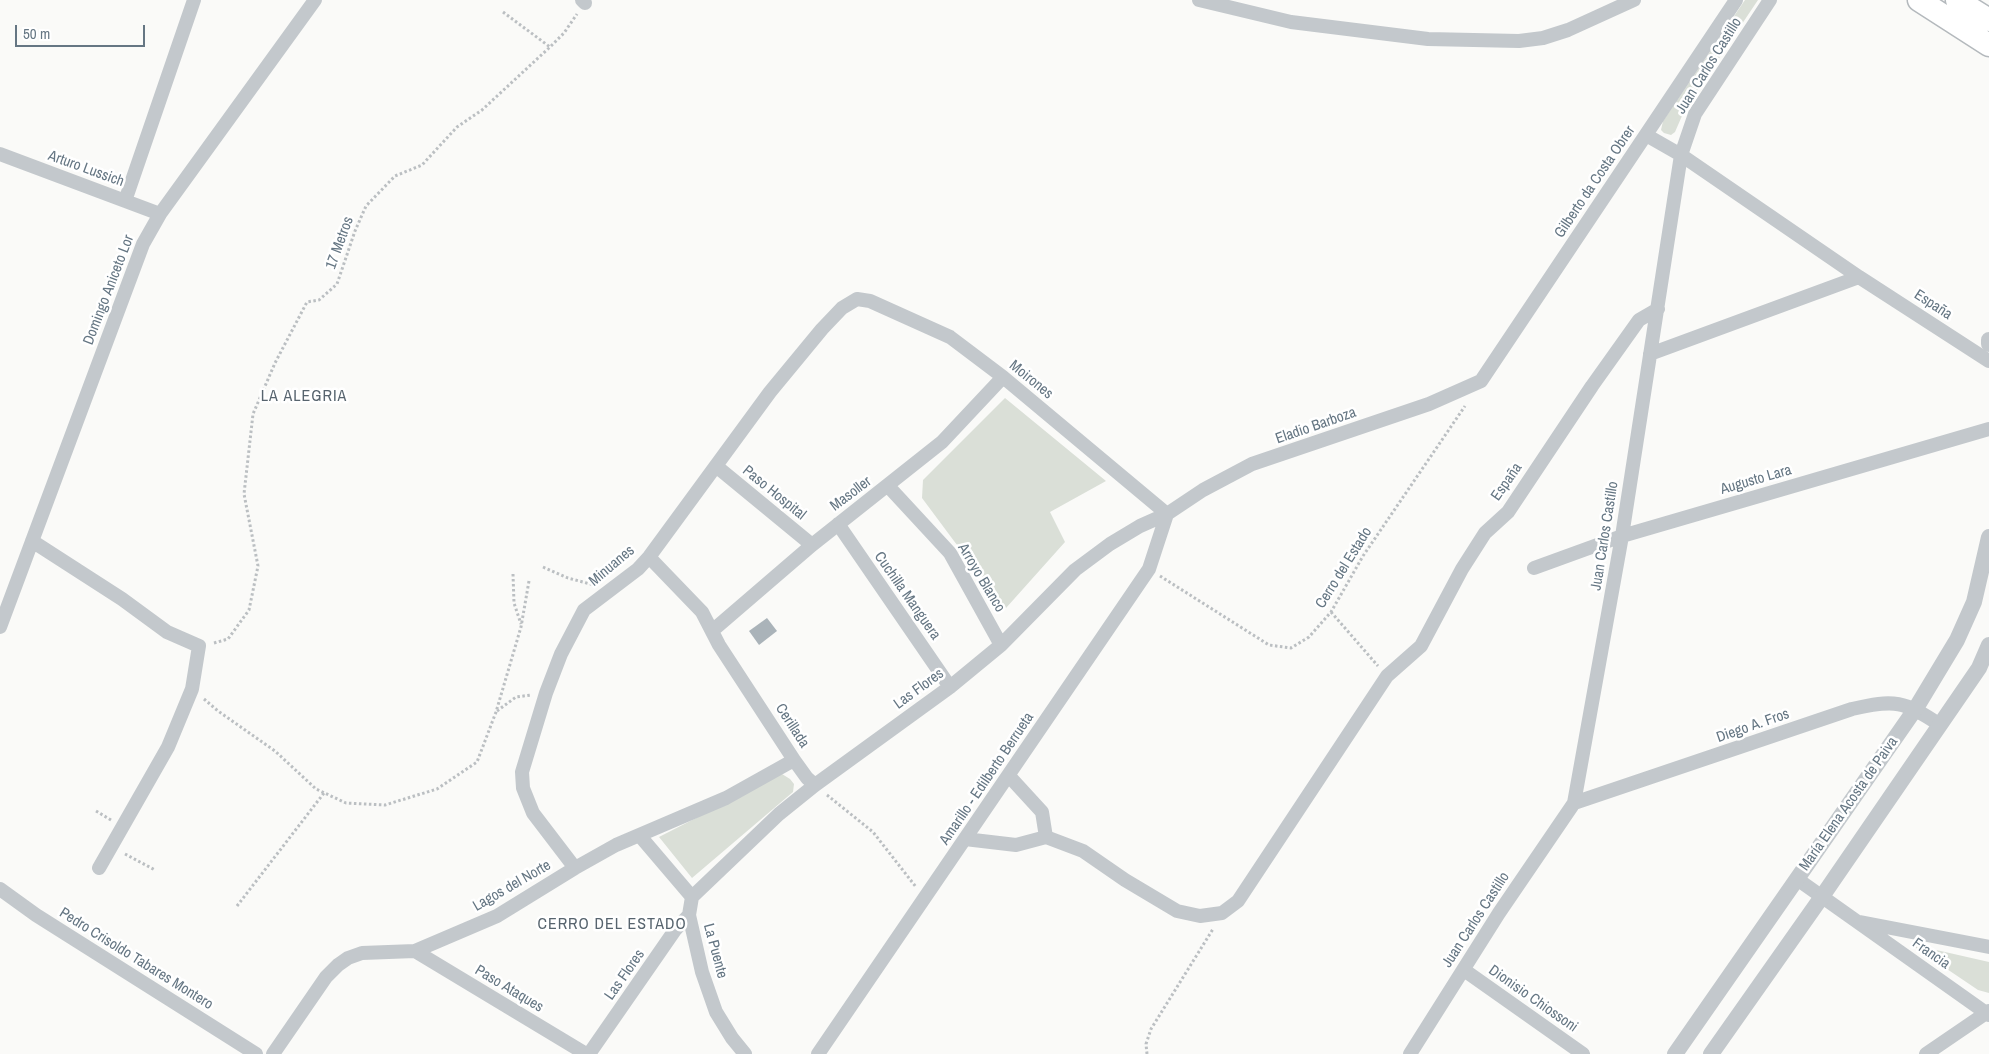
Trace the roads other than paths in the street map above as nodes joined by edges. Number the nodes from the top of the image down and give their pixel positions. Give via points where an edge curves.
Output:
1 (194, 0) edge
2 (315, 0) edge
3 (1199, 0) edge
4 (1634, 0) edge
5 (1736, 0) edge
6 (1770, 0) edge
7 (1919, 0) edge
8 (1957, 0) edge
9 (1989, 20) edge
10 (1989, 45) edge
11 (1646, 135) junction
12 (0, 154) edge
13 (1681, 156) junction
14 (125, 201) junction
15 (160, 214) junction
16 (1859, 277) junction
17 (857, 299) joint
18 (1658, 309) junction
19 (1989, 340) edge
20 (1989, 344) edge
21 (1650, 354) junction
22 (1989, 362) edge
23 (1002, 377) junction
24 (1482, 381) joint
25 (1989, 429) edge
26 (716, 466) junction
27 (888, 486) junction
28 (1167, 514) junction
29 (838, 524) junction
30 (1622, 536) junction
31 (1989, 537) edge
32 (32, 541) junction
33 (812, 545) junction
34 (649, 557) junction
35 (1534, 568) dead end
36 (0, 627) edge
37 (712, 631) junction
38 (1989, 644) edge
39 (1001, 645) junction
40 (1984, 667) edge
41 (950, 687) junction
42 (1916, 708) junction
43 (1940, 725) junction
44 (794, 760) junction
45 (1009, 776) junction
46 (815, 785) junction
47 (1574, 803) junction
48 (640, 836) junction
49 (1046, 837) junction
50 (965, 839) junction
51 (99, 868) dead end
52 (575, 868) junction
53 (1797, 880) junction
54 (0, 889) edge
55 (692, 897) junction
56 (1821, 898) junction
57 (689, 915) junction
58 (1854, 920) junction
59 (1989, 947) edge
60 (415, 951) junction
61 (1464, 970) junction
62 (1988, 1013) edge
63 (256, 1054) edge
64 (273, 1054) edge
65 (588, 1054) edge
66 (745, 1054) edge
67 (818, 1054) edge
68 (1410, 1054) edge
69 (1583, 1054) edge
70 (1675, 1054) edge
71 (1710, 1054) edge
72 (1926, 1054) edge

1 - 14 street
2 - 15 street, Domingo Aniceto Lor
3 - 4 street via 1300,24 1428,39 1519,41 1568,30
5 - 11 street, Gilberto da Costa Obrer
6 - 13 street, Juan Carlos Castillo via 1695,114
7 - 10 highway
8 - 9 highway
11 - 13 street, España
11 - 24 street, Gilberto da Costa Obrer
12 - 14 street, Arturo Lussich
13 - 16 street, España
13 - 18 street, Juan Carlos Castillo
14 - 15 street, Arturo Lussich
15 - 32 street, Domingo Aniceto Lor via 144,244
16 - 21 street
16 - 22 street, España
17 - 23 street, Moirones via 870,301 950,338
17 - 26 street, Minuanes via 842,308 822,329 770,392
18 - 21 street, Juan Carlos Castillo
18 - 49 street, España via 1639,320 1508,512 1485,533 1421,646 1387,676 1238,901 1222,913 1200,916 1177,911 1083,851
19 - 20 street
21 - 30 street, Juan Carlos Castillo
23 - 27 street, Masoller via 942,442
23 - 28 street, Moirones
24 - 28 street, Eladio Barboza via 1429,404 1252,464
25 - 30 street, Augusto Lara
26 - 33 street, Paso Hospital
26 - 34 street, Minuanes
27 - 29 street, Masoller
27 - 39 street, Arroyo Blanco via 950,553
28 - 39 street, Las Flores via 1110,544 1075,570
28 - 45 street, Amarillo - Edilberto Berrueta via 1149,569
29 - 33 street, Masoller
29 - 41 street, Cuchilla Manguera
30 - 35 street, Augusto Lara
30 - 47 street, Juan Carlos Castillo
31 - 42 street, María Elena Acosta de Paiva via 1974,602 1957,640
32 - 36 street, Domingo Aniceto Lor
32 - 51 street via 167,632 198,646 192,689 168,746
33 - 37 street, Masoller
34 - 37 street, Cerillada via 702,612
34 - 52 street, Minuanes via 584,610 561,654 522,772 522,788 533,813
37 - 44 street, Cerillada
38 - 40 street, María Elena Acosta de Paiva
39 - 41 street, Las Flores
40 - 43 street, María Elena Acosta de Paiva
41 - 46 street, Las Flores
42 - 43 street, Diego A. Fros
42 - 47 street, Diego A. Fros via 1882,702 1852,709
42 - 53 street, María Elena Acosta de Paiva
43 - 56 street, María Elena Acosta de Paiva
44 - 46 street, Cerillada
44 - 48 street, Lagos del Norte via 726,798
45 - 49 street via 1042,812
45 - 50 street, Amarillo - Edilberto Berrueta
46 - 55 street, Las Flores via 779,814
47 - 61 street, Juan Carlos Castillo
48 - 52 street, Lagos del Norte via 616,845
48 - 55 street
49 - 50 street via 1016,846
50 - 67 street, Amarillo - Edilberto Berrueta
52 - 60 street, Lagos del Norte via 497,916
53 - 56 street, Francia
53 - 70 street, María Elena Acosta de Paiva
54 - 63 street, Pedro Crisoldo Tabares Montero
55 - 57 street, La Puente
56 - 58 street, Francia
56 - 71 street, María Elena Acosta de Paiva
57 - 65 street, Las Flores via 675,930
57 - 66 street, La Puente via 702,972 716,1012
58 - 59 street, Francia
58 - 62 street, Francia
60 - 64 street, Lagos del Norte via 362,953 338,965 326,977
60 - 65 street, Paso Ataques
61 - 68 street, Juan Carlos Castillo
61 - 69 street, Dionisio Chiossoni
62 - 72 street

